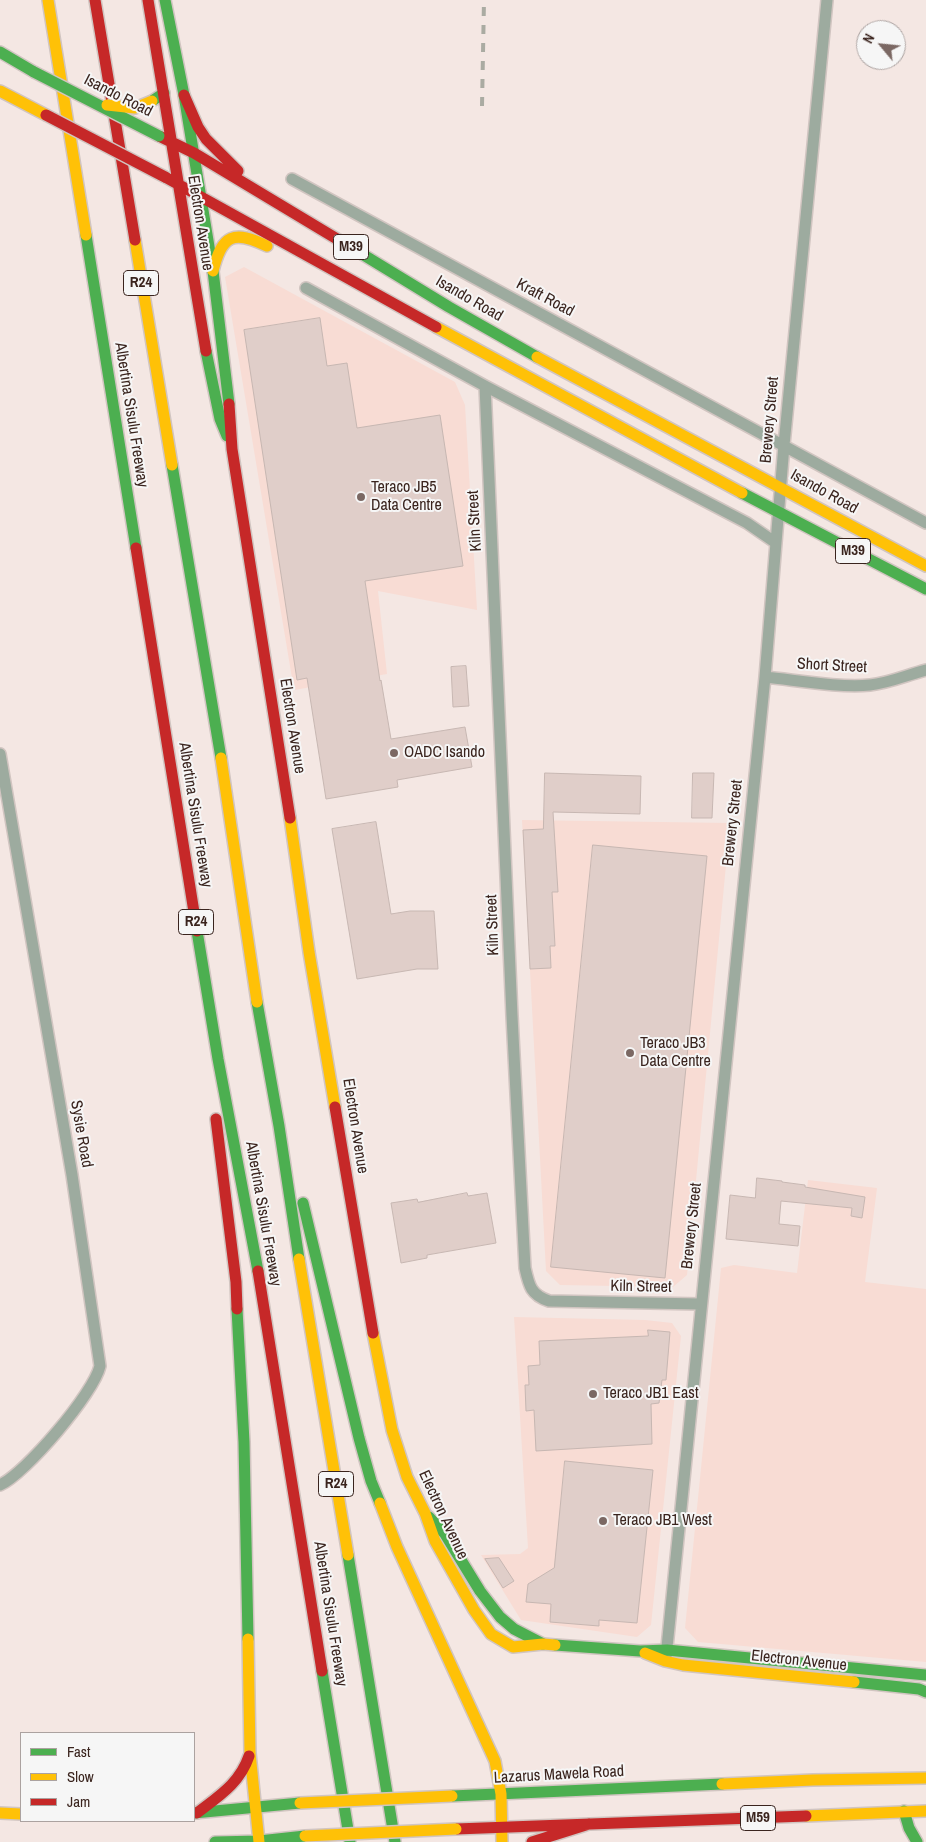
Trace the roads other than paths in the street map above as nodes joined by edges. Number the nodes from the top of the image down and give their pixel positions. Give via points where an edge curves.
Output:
1 (48, 0) edge
2 (95, 0) edge
3 (148, 0) edge
4 (166, 0) edge
5 (827, 0) edge
6 (0, 52) edge
7 (0, 91) edge
8 (164, 93) junction
9 (184, 95) junction
10 (97, 104) junction
11 (171, 142) junction
12 (194, 153) junction
13 (292, 179) dead end
14 (178, 184) junction
15 (261, 192) junction
16 (199, 196) junction
17 (307, 257) junction
18 (213, 271) junction
19 (306, 288) dead end
20 (485, 386) junction
21 (784, 445) junction
22 (232, 449) junction
23 (782, 487) junction
24 (780, 513) junction
25 (926, 523) edge
26 (776, 542) junction
27 (926, 566) edge
28 (926, 588) edge
29 (926, 670) edge
30 (765, 677) junction
31 (0, 754) edge
32 (1, 770) edge
33 (218, 1059) junction
34 (279, 1126) junction
35 (700, 1304) junction
36 (0, 1485) edge
37 (425, 1513) junction
38 (543, 1644) junction
39 (666, 1655) junction
40 (926, 1675) edge
41 (926, 1692) edge
42 (250, 1753) junction
43 (926, 1778) edge
44 (501, 1794) junction
45 (255, 1807) junction
46 (904, 1811) junction
47 (926, 1811) edge
48 (0, 1813) edge
49 (196, 1813) edge
50 (20, 1814) edge
51 (589, 1824) junction
52 (501, 1827) junction
53 (259, 1841) edge
54 (215, 1842) edge
55 (350, 1842) edge
56 (395, 1842) edge
57 (502, 1842) edge
58 (532, 1842) edge
59 (917, 1842) edge

1 - 33 main road, Albertina Sisulu Freeway / R24
2 - 34 main road, Albertina Sisulu Freeway / R24
3 - 8 main road, Electron Avenue
4 - 9 main road, Electron Avenue
5 - 21 street, Brewery Street
6 - 10 main road, Isando Road / M39, bridge
7 - 14 main road, M39, bridge
8 - 10 main road, bridge via 135,108
8 - 11 main road, Electron Avenue
9 - 12 main road, Electron Avenue
9 - 15 main road via 206,139
10 - 11 main road, Isando Road / M39, bridge
11 - 12 main road, Isando Road / M39
11 - 14 main road, Electron Avenue
12 - 15 main road, Isando Road / M39
12 - 16 main road, Electron Avenue
13 - 21 street, Kraft Road
14 - 16 main road, M39
14 - 22 main road, Electron Avenue via 211,378 220,418
15 - 23 main road, Isando Road / M39 via 491,331
16 - 17 main road, M39
16 - 18 main road, Electron Avenue
17 - 18 main road via 293,258 252,238 232,237 219,246
17 - 24 main road, M39
18 - 22 main road, Electron Avenue via 230,406
19 - 20 street
20 - 26 street via 747,523
20 - 35 street, Kiln Street via 512,1016 525,1268 529,1286 537,1296 549,1301
21 - 23 street, Brewery Street
21 - 25 street, Isando Road
22 - 37 main road, Electron Avenue via 309,952 377,1360 396,1447
23 - 24 street, Brewery Street
23 - 27 main road, Isando Road / M39
24 - 26 street, Brewery Street
24 - 28 main road, M39
26 - 30 street, Brewery Street
29 - 30 street, Short Street via 870,685
30 - 35 street, Brewery Street
31 - 32 street, Sysie Road
32 - 36 street, Sysie Road via 72,1175 100,1366 94,1382 71,1413 21,1471
33 - 42 main road via 214,1102 238,1309
33 - 55 main road, Albertina Sisulu Freeway / R24 via 253,1243
34 - 44 main road via 307,1218 372,1481 397,1547 492,1751
34 - 56 main road, Albertina Sisulu Freeway / R24
35 - 39 street, Brewery Street
37 - 38 main road via 445,1534 500,1618 514,1630
37 - 38 main road, Electron Avenue via 435,1542 490,1634 513,1647
38 - 39 main road, Electron Avenue
39 - 40 main road, Electron Avenue
39 - 41 main road, Electron Avenue via 683,1665
42 - 45 main road
42 - 49 main road via 241,1777
43 - 44 main road, Lazarus Mawela Road / M59
44 - 45 main road, Lazarus Mawela Road / M59, bridge
44 - 52 main road
45 - 49 main road, Lazarus Mawela Road / M59
45 - 53 main road
46 - 47 main road, M59
46 - 51 main road, M59
46 - 59 main road
48 - 50 main road
51 - 52 main road, M59
51 - 58 main road
52 - 53 main road, M59, bridge
52 - 57 main road
53 - 54 main road, M59

